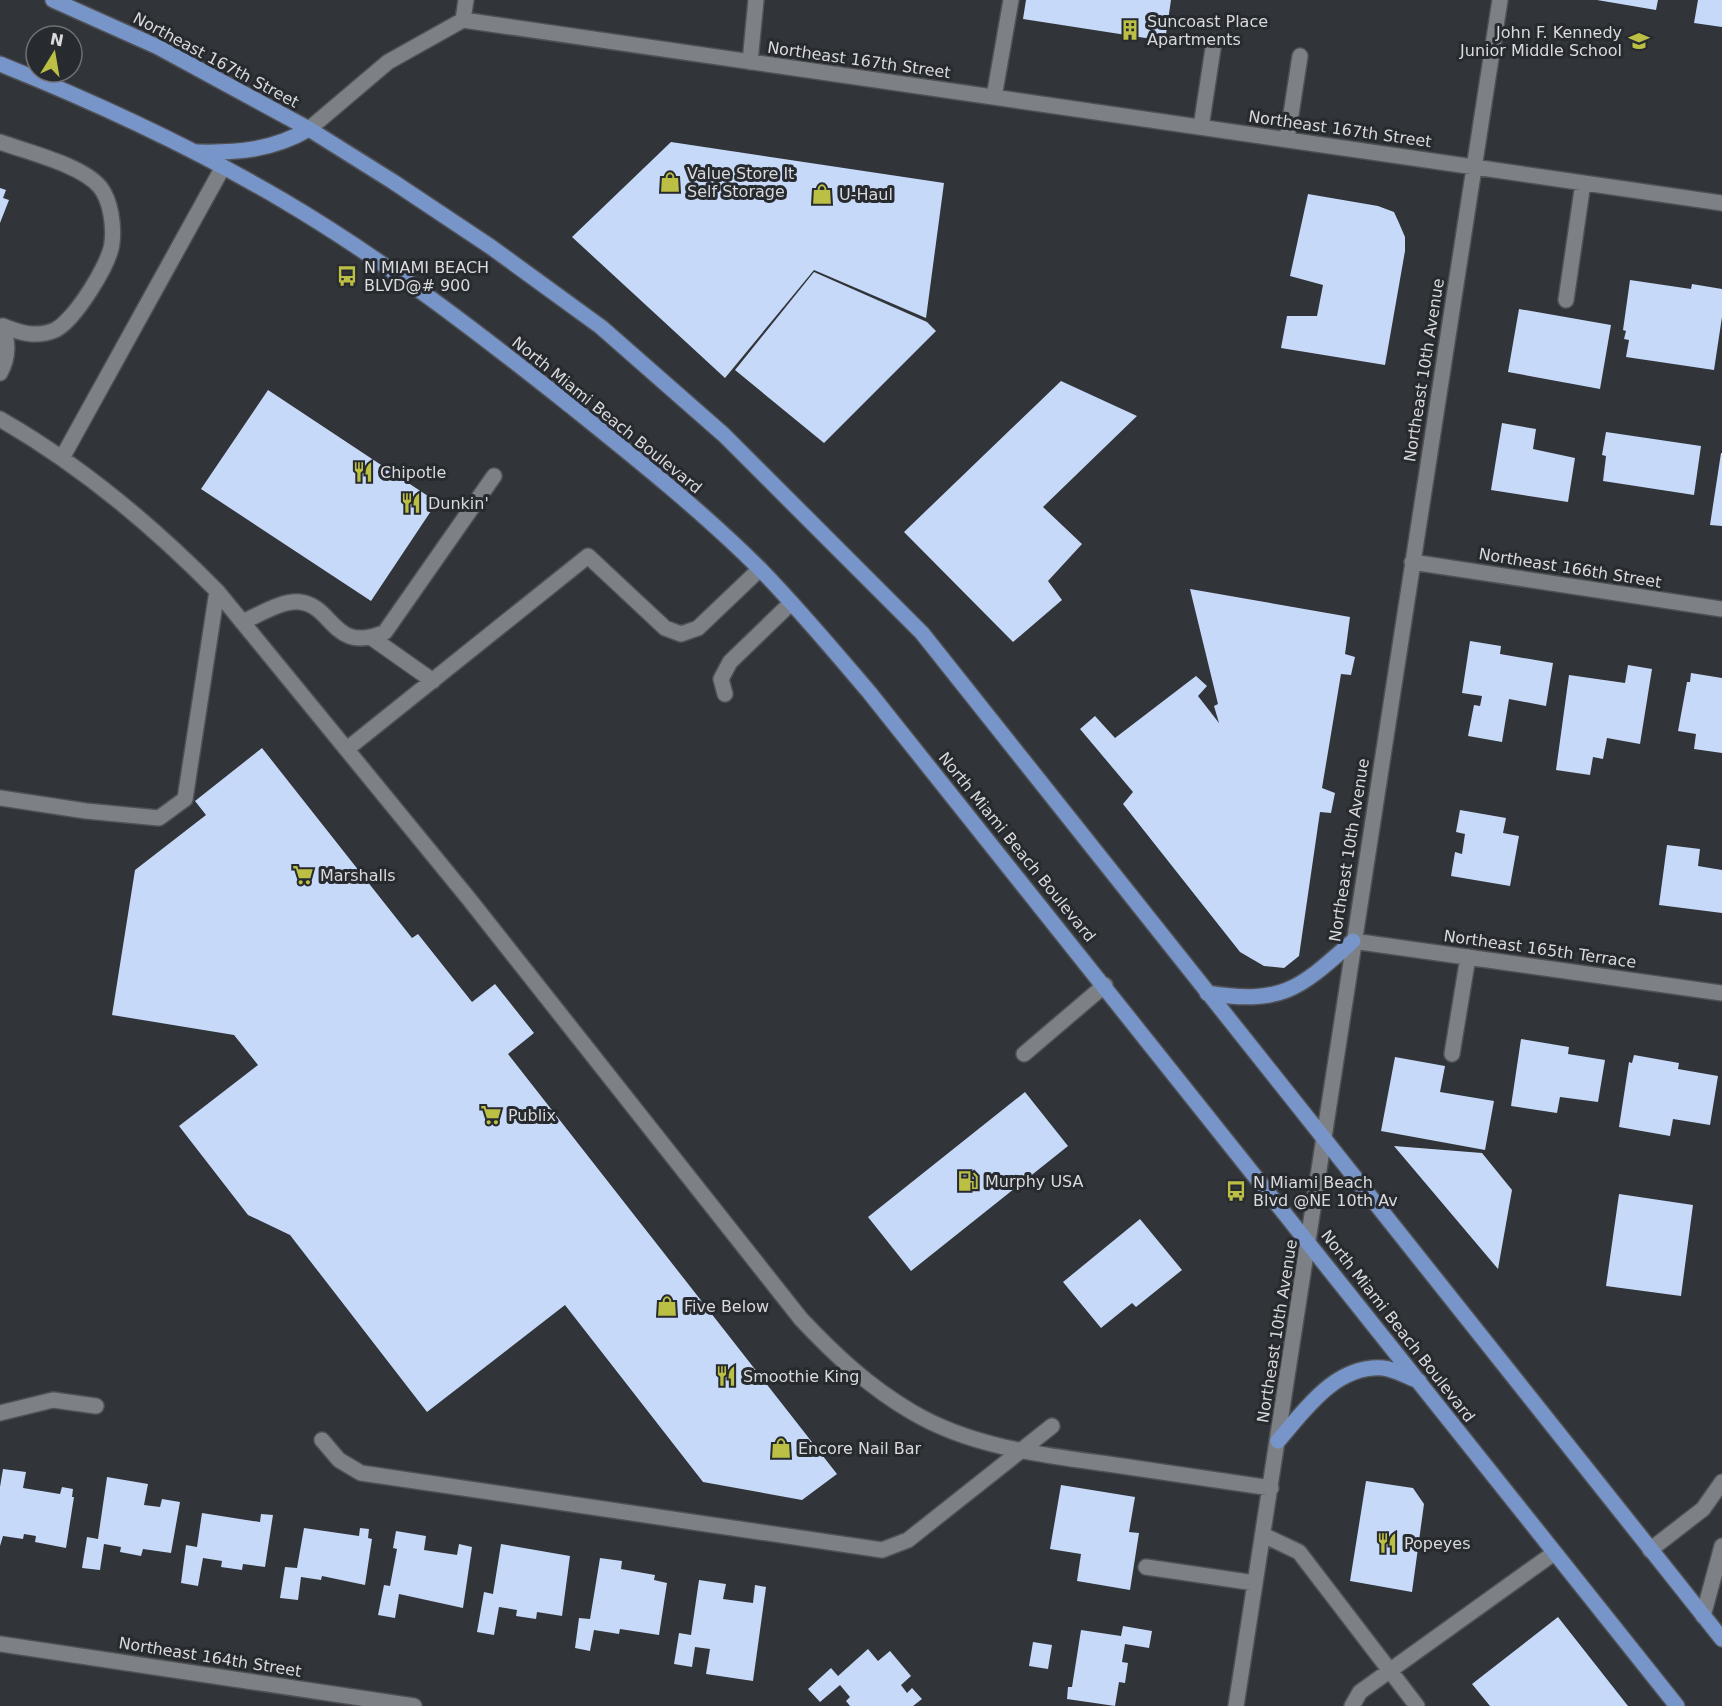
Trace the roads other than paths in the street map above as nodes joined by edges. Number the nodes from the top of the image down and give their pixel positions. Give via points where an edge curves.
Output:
1 (53, 0) edge
2 (466, 0) edge
3 (756, 0) edge
4 (1011, 0) edge
5 (1500, 0) edge
6 (463, 20) junction
7 (1214, 42) dead end
8 (1300, 56) dead end
9 (750, 62) junction
10 (0, 64) edge
11 (994, 97) junction
12 (1201, 127) junction
13 (309, 129) junction
14 (1287, 140) junction
15 (0, 142) edge
16 (194, 152) junction
17 (223, 167) junction
18 (1473, 167) junction
19 (1583, 183) junction
20 (1722, 203) edge
21 (1566, 300) dead end
22 (0, 373) edge
23 (0, 419) edge
24 (62, 458) junction
25 (494, 476) dead end
26 (1413, 562) junction
27 (760, 569) junction
28 (217, 591) junction
29 (791, 603) junction
30 (1722, 609) edge
31 (242, 622) junction
32 (372, 638) junction
33 (433, 681) junction
34 (725, 694) dead end
35 (347, 749) junction
36 (0, 798) edge
37 (1353, 941) junction
38 (1468, 957) junction
39 (1104, 985) junction
40 (1208, 993) junction
41 (1722, 993) edge
42 (1024, 1054) dead end
43 (1452, 1054) dead end
44 (1323, 1139) junction
45 (1310, 1242) junction
46 (1419, 1381) junction
47 (96, 1406) dead end
48 (0, 1413) edge
49 (1052, 1426) dead end
50 (322, 1440) dead end
51 (1278, 1441) junction
52 (1021, 1450) junction
53 (1722, 1482) edge
54 (1271, 1488) junction
55 (1263, 1535) junction
56 (1722, 1546) edge
57 (1650, 1550) junction
58 (1554, 1553) junction
59 (1146, 1567) dead end
60 (1255, 1583) junction
61 (1703, 1616) junction
62 (1722, 1639) edge
63 (0, 1644) edge
64 (1389, 1671) junction
65 (414, 1706) edge
66 (1236, 1706) edge
67 (1352, 1706) edge
68 (1417, 1706) edge
69 (1677, 1706) edge

1 - 13 main road, Northeast 167th Street via 158,47
2 - 6 street
3 - 9 street
4 - 11 street
5 - 18 street, Northeast 10th Avenue
6 - 9 street, Northeast 167th Street
6 - 13 street, Northeast 167th Street via 388,62
7 - 12 street
8 - 14 street
9 - 11 street, Northeast 167th Street
10 - 16 main road
11 - 12 street, Northeast 167th Street
12 - 14 street, Northeast 167th Street
13 - 16 main road via 286,142 261,149
13 - 40 main road via 491,247 601,327 724,435 922,633
14 - 18 street, Northeast 167th Street
15 - 22 street via 83,173 99,186 108,201 112,245 72,318 56,330 39,335 3,326 7,355
16 - 17 main road, North Miami Beach Boulevard
17 - 24 street
17 - 27 main road, North Miami Beach Boulevard via 285,202 440,303 642,463
18 - 19 street, Northeast 167th Street
18 - 26 street, Northeast 10th Avenue
19 - 20 street, Northeast 167th Street
19 - 21 street
23 - 24 street
24 - 28 street via 132,510
25 - 32 street via 393,622 385,632
26 - 30 street, Northeast 166th Street
26 - 37 street, Northeast 10th Avenue
27 - 29 main road, North Miami Beach Boulevard
27 - 33 street via 698,628 681,634 665,628 588,556
28 - 31 street
28 - 36 street via 185,799 159,818
29 - 34 street via 730,662 721,680
29 - 39 main road, North Miami Beach Boulevard via 870,692
31 - 32 street via 298,602 311,605 344,633
31 - 35 street
32 - 33 street
33 - 35 street
35 - 52 street via 801,1319 834,1354 873,1387 913,1413 952,1431
37 - 38 street, Northeast 165th Terrace
37 - 40 main road via 1307,981 1268,997 1242,999
37 - 44 street, Northeast 10th Avenue
38 - 41 street, Northeast 165th Terrace
38 - 43 street
39 - 42 street
39 - 45 main road, North Miami Beach Boulevard
40 - 44 main road
44 - 45 street, Northeast 10th Avenue
44 - 57 main road
45 - 46 main road, North Miami Beach Boulevard
45 - 51 street, Northeast 10th Avenue
46 - 51 main road via 1383,1368 1353,1373 1323,1390
46 - 58 main road, North Miami Beach Boulevard
47 - 48 street via 53,1400
49 - 52 street
50 - 52 street via 339,1460 361,1473 882,1550 908,1540
51 - 54 street, Northeast 10th Avenue
52 - 54 street
53 - 57 street via 1702,1509
54 - 55 street, Northeast 10th Avenue
55 - 60 street, Northeast 10th Avenue
55 - 64 street via 1299,1552
56 - 61 street
57 - 61 main road
58 - 64 street
58 - 69 main road, North Miami Beach Boulevard
59 - 60 street
60 - 66 street, Northeast 10th Avenue
61 - 62 main road
63 - 65 street, Northeast 164th Street
64 - 67 street via 1360,1692
64 - 68 street

